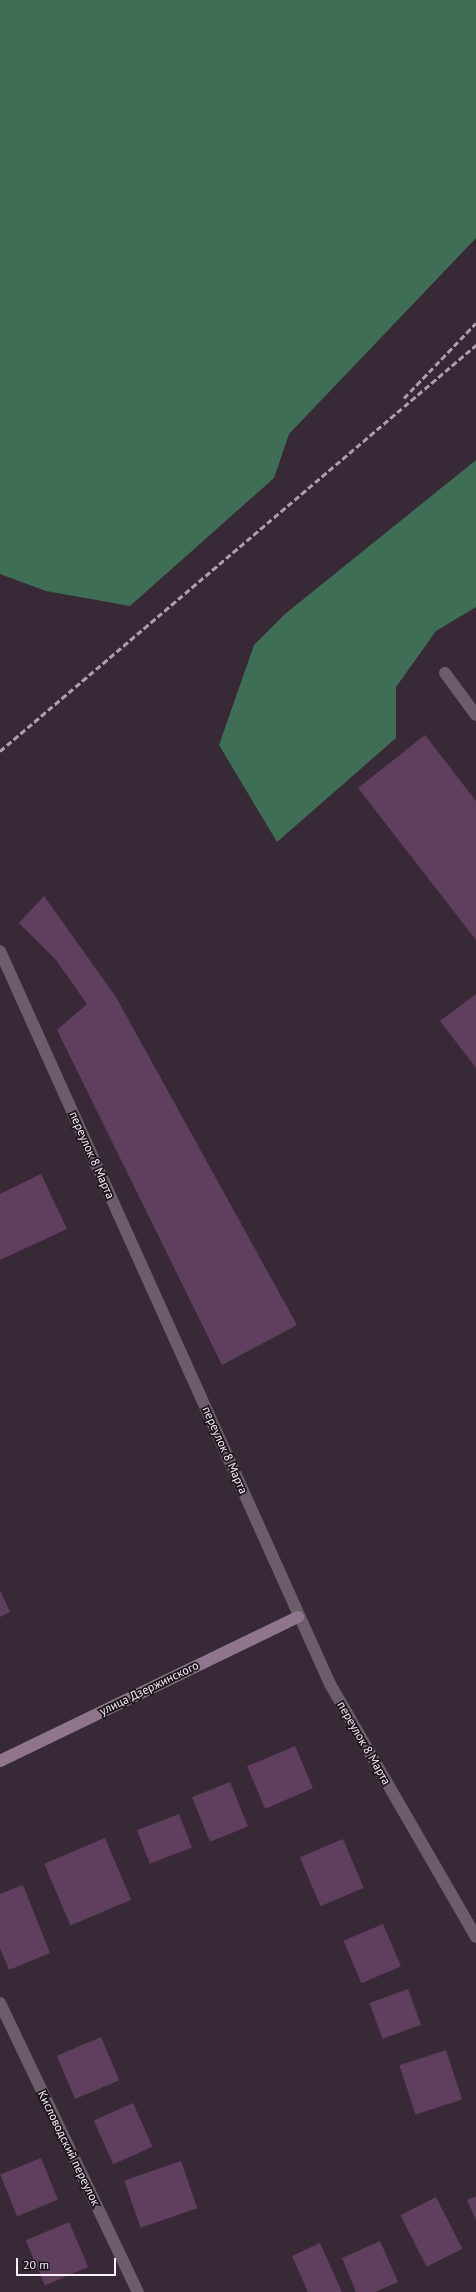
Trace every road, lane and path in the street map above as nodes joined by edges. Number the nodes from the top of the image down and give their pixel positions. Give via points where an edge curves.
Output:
1 (445, 673) dead end
2 (476, 715) edge
3 (0, 951) edge
4 (298, 1617) junction
5 (0, 1761) edge
6 (476, 1937) edge
7 (0, 2003) edge
8 (138, 2292) edge

1 - 2 street
3 - 4 street, переулок 8 Марта
4 - 5 street, улица Дзержинского
4 - 6 street, переулок 8 Марта via 330,1684
7 - 8 street, Кисловодский переулок

